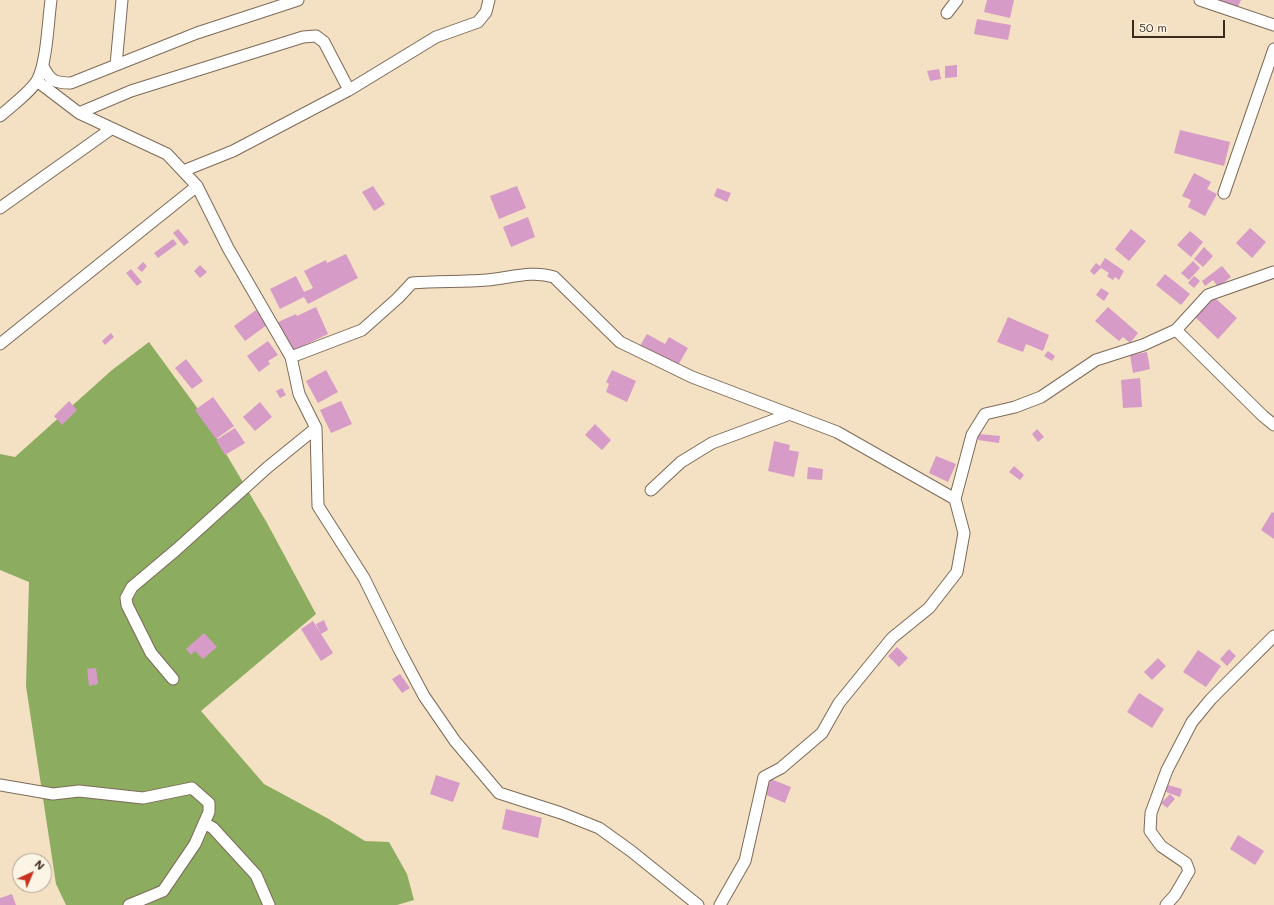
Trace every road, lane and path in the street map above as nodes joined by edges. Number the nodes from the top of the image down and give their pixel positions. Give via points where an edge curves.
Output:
1 (51, 0) edge
2 (122, 0) edge
3 (298, 0) edge
4 (489, 0) edge
5 (956, 0) edge
6 (1200, 0) edge
7 (947, 13) dead end
8 (1274, 25) edge
9 (1274, 49) edge
10 (43, 66) junction
11 (116, 66) junction
12 (37, 81) junction
13 (349, 90) junction
14 (79, 113) junction
15 (0, 116) edge
16 (111, 129) junction
17 (183, 171) junction
18 (197, 186) junction
19 (1224, 193) dead end
20 (0, 208) edge
21 (1274, 272) edge
22 (1176, 330) junction
23 (0, 344) edge
24 (291, 357) junction
25 (790, 414) junction
26 (1274, 424) edge
27 (316, 428) junction
28 (651, 490) dead end
29 (955, 499) junction
30 (1274, 636) edge
31 (173, 679) dead end
32 (0, 785) edge
33 (204, 823) junction
34 (129, 905) edge
35 (269, 905) edge
36 (698, 905) edge
37 (720, 905) edge
38 (1166, 905) edge

1 - 10 street
2 - 11 street
3 - 11 street via 197,33
4 - 13 street via 486,12 478,22 436,37
5 - 7 street
6 - 8 street
9 - 19 street
10 - 11 street via 48,76 58,83 71,83
10 - 12 street
12 - 14 street
12 - 15 street
13 - 14 street via 324,42 316,36 303,37 132,91
13 - 17 street via 233,151
14 - 16 street
16 - 17 street via 167,154
16 - 20 street
17 - 18 street
18 - 23 street
18 - 24 street via 228,248
21 - 22 street via 1208,295
22 - 26 street
22 - 29 street via 1143,345 1096,360 1041,397 1016,407 985,414 972,435
24 - 25 street via 362,330 412,284 544,274 554,277 620,342 692,377
24 - 27 street via 300,394
25 - 28 street via 712,443 680,462
25 - 29 street via 837,432
27 - 31 street via 132,587 126,598 127,605 151,653
27 - 36 street via 318,506 364,578 424,696 456,742 499,793 599,828
29 - 37 street via 964,533 957,572 929,608 892,638 840,703 822,733 781,768 764,777 745,861
30 - 38 street via 1196,716 1167,770 1151,813 1150,831 1161,846 1186,863 1189,871
32 - 33 street via 53,794 79,791 143,798 192,788 209,803 209,812
33 - 34 street via 195,844 163,891
33 - 35 street via 213,828 256,875

